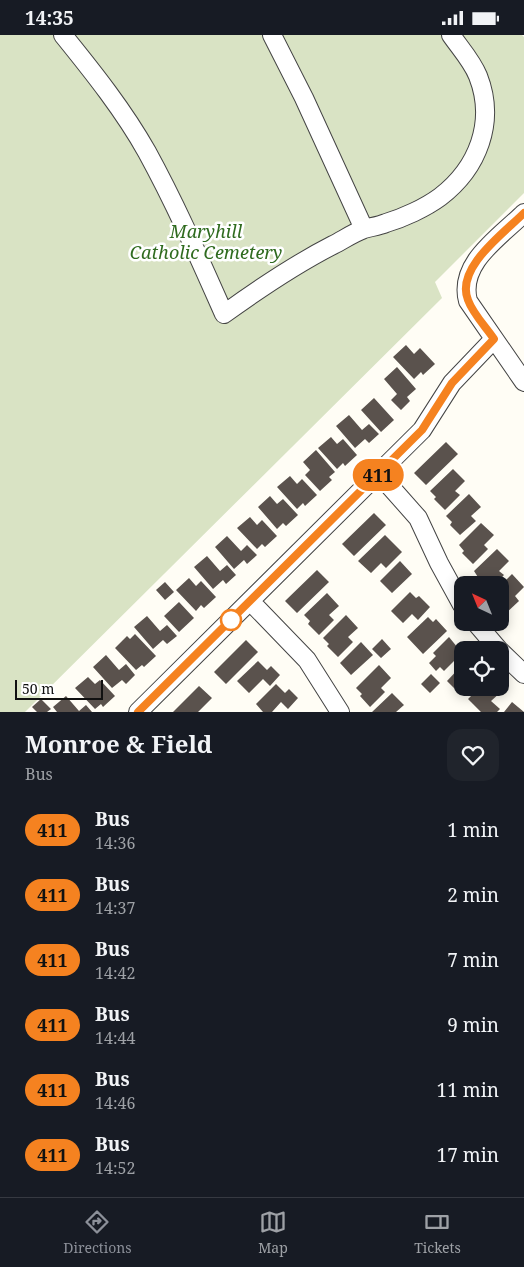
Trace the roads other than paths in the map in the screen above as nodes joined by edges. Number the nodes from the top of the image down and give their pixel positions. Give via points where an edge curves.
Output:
1 (63, 35) edge
2 (272, 35) edge
3 (451, 35) edge
4 (524, 213) edge
5 (364, 229) junction
6 (494, 339) junction
7 (524, 382) edge
8 (379, 474) junction
9 (454, 591) edge
10 (250, 601) junction
11 (483, 631) edge
12 (492, 641) edge
13 (509, 659) edge
14 (524, 674) edge
15 (138, 712) edge
16 (340, 712) edge

1 - 5 street via 147,151 224,314 272,279
2 - 5 street
3 - 5 street via 478,75 484,95 486,116 476,155 468,171 439,197 387,223
4 - 6 street via 477,259 466,281 468,301
6 - 7 street
6 - 8 street via 456,377 422,430
8 - 9 street via 418,519
8 - 10 street
10 - 15 street
10 - 16 street via 306,660
11 - 12 street
13 - 14 street

